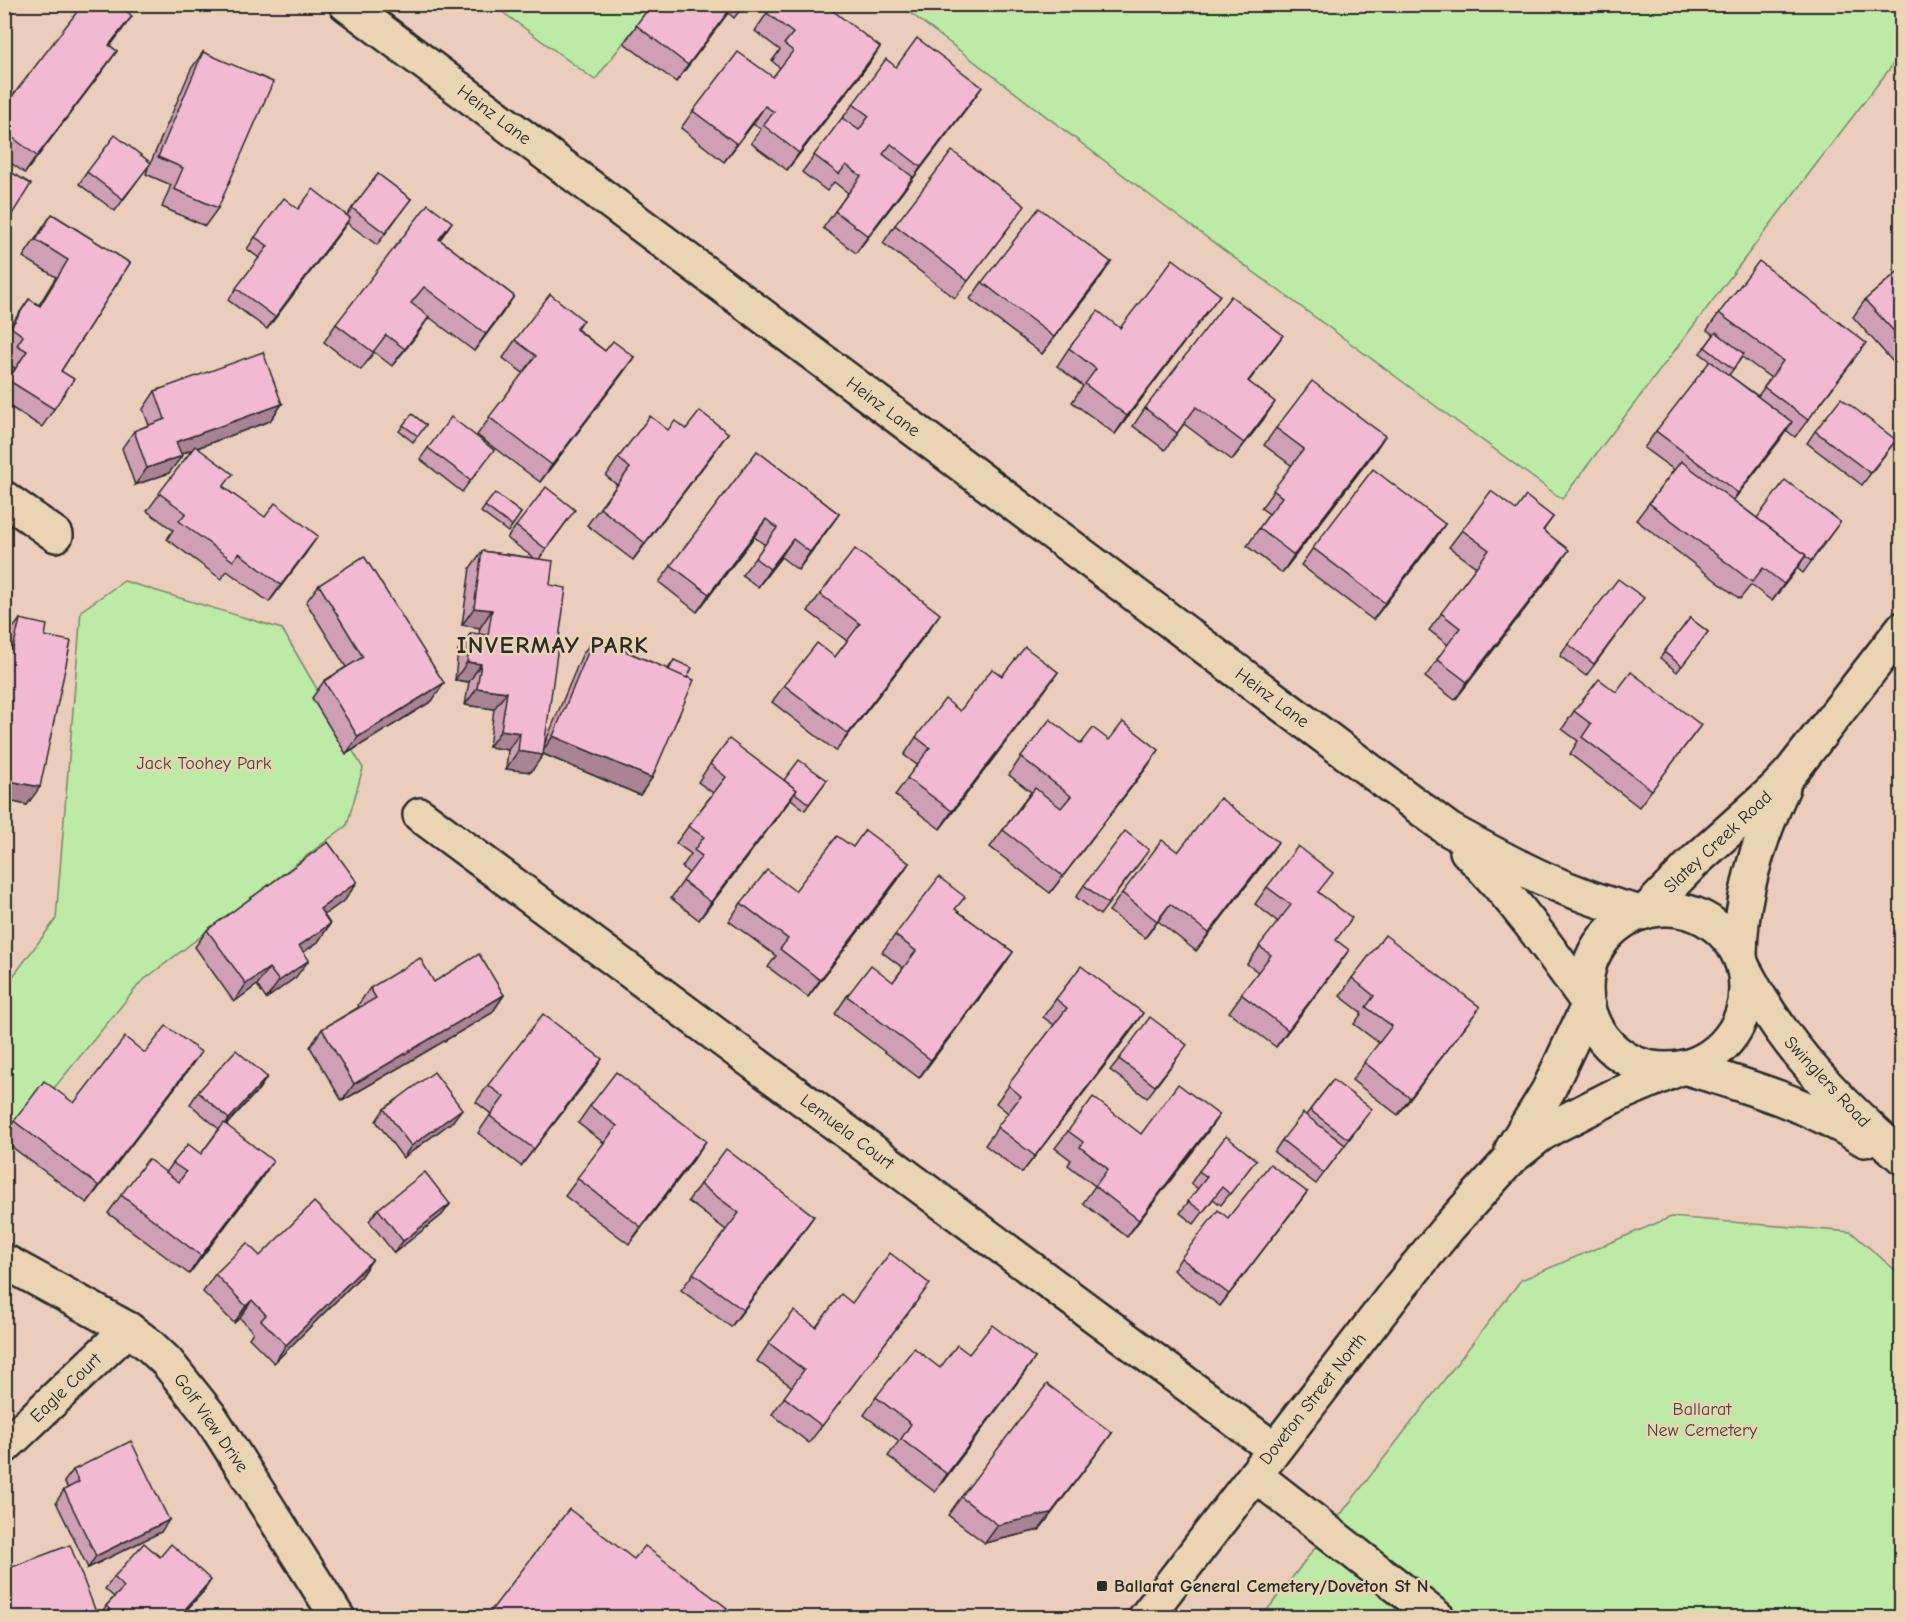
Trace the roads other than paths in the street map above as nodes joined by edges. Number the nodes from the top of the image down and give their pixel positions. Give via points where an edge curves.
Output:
1 (346, 4) edge
2 (4, 498) edge
3 (56, 535) dead end
4 (1902, 629) edge
5 (1791, 772) junction
6 (1421, 809) junction
7 (420, 815) dead end
8 (1643, 912) junction
9 (1742, 963) junction
10 (1587, 1003) junction
11 (1681, 1068) junction
12 (1902, 1157) edge
13 (1902, 1164) edge
14 (1486, 1184) junction
15 (4, 1261) edge
16 (128, 1329) junction
17 (4, 1447) edge
18 (1265, 1462) junction
19 (338, 1617) edge
20 (1145, 1617) edge
21 (1438, 1617) edge

1 - 6 street, Heinz Lane
2 - 3 street
4 - 5 street, Slatey Creek Road
5 - 8 street, Slatey Creek Road
5 - 9 street, Slatey Creek Road via 1767,827 1746,893 1740,926
6 - 8 street, Heinz Lane via 1448,829 1540,879 1585,897
6 - 10 street, Heinz Lane via 1495,881
7 - 18 street, Lemuela Court
8 - 9 street via 1676,910 1709,921 1727,936
8 - 10 street via 1611,931 1596,950 1588,972
9 - 11 street via 1746,996 1733,1033 1715,1053
9 - 12 street, Swinglers Road via 1783,1035 1803,1060
10 - 11 street via 1598,1031 1626,1059 1652,1068
10 - 14 street, Doveton Street North via 1548,1091
11 - 13 street, Swinglers Road via 1755,1088 1803,1107
11 - 14 street, Doveton Street North via 1612,1097 1540,1135
14 - 18 street, Doveton Street North via 1399,1288
15 - 16 street, Golf View Drive
16 - 17 street, Eagle Court
16 - 19 street, Golf View Drive via 158,1353 197,1398
18 - 20 street, Doveton Street North
18 - 21 street, Lemuela Court

